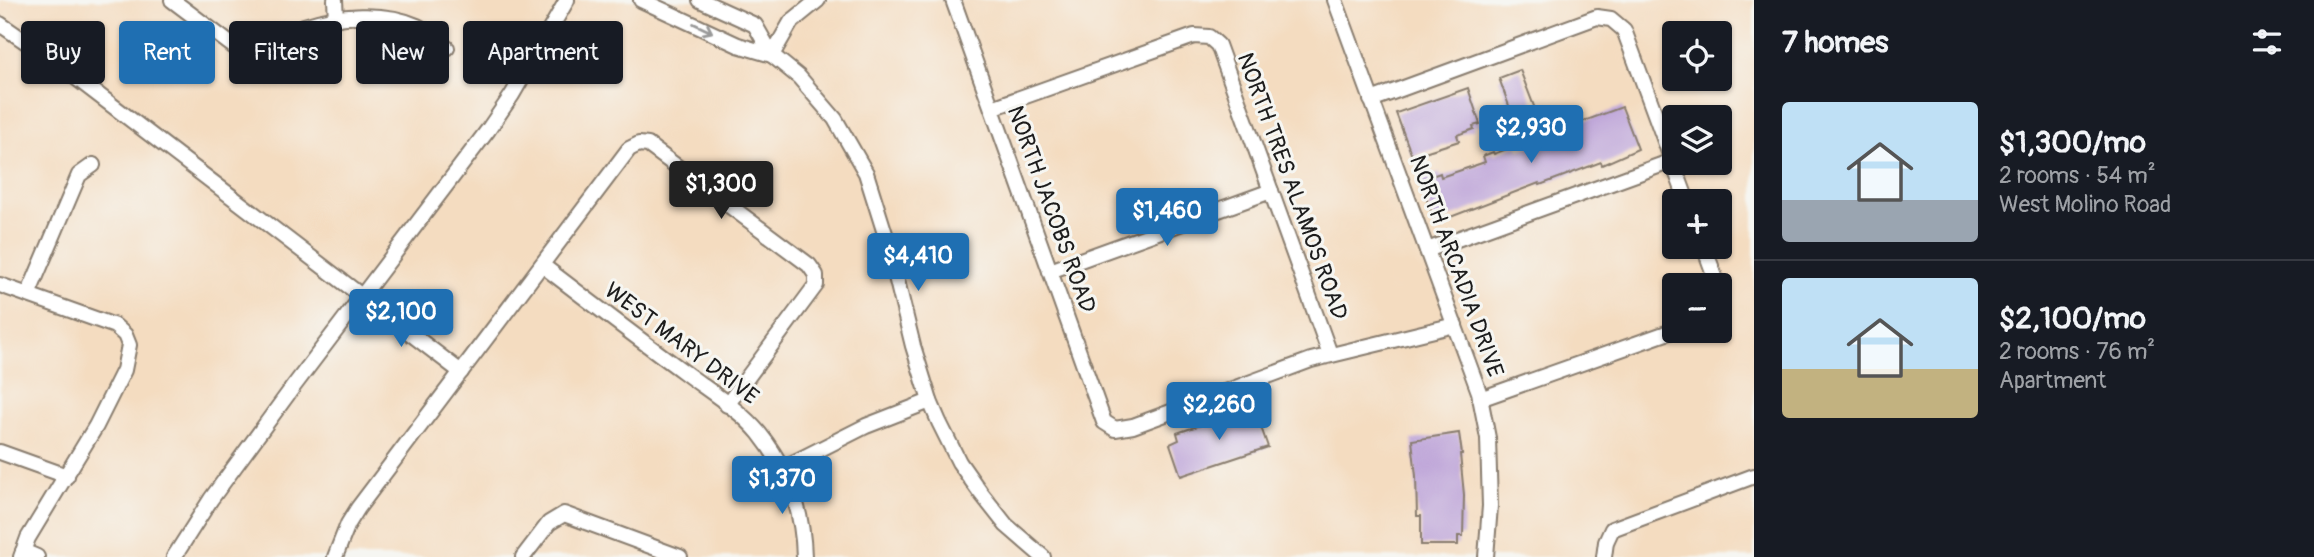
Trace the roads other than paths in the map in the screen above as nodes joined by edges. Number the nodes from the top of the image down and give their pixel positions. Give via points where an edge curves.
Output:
1 (172, 0) edge
2 (335, 0) edge
3 (567, 0) edge
4 (641, 0) edge
5 (700, 0) edge
6 (818, 0) edge
7 (953, 0) edge
8 (1335, 0) edge
9 (336, 19) junction
10 (404, 21) edge
11 (0, 24) edge
12 (772, 55) junction
13 (1371, 100) junction
14 (992, 108) junction
15 (1662, 134) edge
16 (93, 164) dead end
17 (1662, 165) edge
18 (1271, 191) junction
19 (1427, 250) junction
20 (542, 265) junction
21 (1050, 271) junction
22 (0, 285) edge
23 (28, 295) junction
24 (362, 297) junction
25 (1455, 325) junction
26 (1662, 335) edge
27 (1330, 355) junction
28 (461, 372) junction
29 (1480, 399) junction
30 (930, 401) junction
31 (727, 405) junction
32 (0, 452) edge
33 (781, 469) junction
34 (67, 476) junction
35 (1754, 476) edge
36 (27, 555) edge
37 (174, 557) edge
38 (335, 557) edge
39 (523, 557) edge
40 (680, 557) edge
41 (804, 557) edge
42 (1043, 557) edge
43 (1486, 557) edge
44 (1604, 557) edge

1 - 9 street via 244,55 300,27
2 - 9 street
3 - 24 street via 488,130
4 -> 12 street via 738,45
5 - 12 street via 755,25
6 - 12 street via 791,22
7 - 14 street, NORTH JACOBS ROAD
8 - 13 street, NORTH ARCADIA DRIVE
9 - 10 street
11 - 24 street
12 - 30 street via 835,119 866,173
13 - 15 street via 1597,17 1611,19 1624,30
13 - 19 street, NORTH ARCADIA DRIVE
14 - 18 street, NORTH TRES ALAMOS ROAD via 1194,36 1209,37 1218,45
14 - 21 street, NORTH JACOBS ROAD
16 - 23 street via 79,175
17 - 19 street
18 - 21 street
18 - 27 street, NORTH TRES ALAMOS ROAD
19 - 25 street, NORTH ARCADIA DRIVE
20 - 28 street
20 - 31 street, WEST MARY DRIVE
20 - 31 street via 629,149 639,144 648,145 809,265 816,285
21 - 27 street, NORTH JACOBS ROAD via 1104,422 1115,429
22 - 23 street
23 - 34 street via 115,326 129,345 124,370
24 - 28 street
24 - 37 street via 219,488
25 - 27 street
25 - 29 street, NORTH ARCADIA DRIVE
26 - 29 street
28 - 38 street via 358,508
29 - 43 street, NORTH ARCADIA DRIVE via 1488,438
30 - 33 street via 866,426
30 - 42 street via 959,462 980,492 1006,525
31 - 33 street, WEST MARY DRIVE via 759,434
32 - 34 street
33 - 41 street, WEST MARY DRIVE via 801,517
34 - 36 street via 28,538
35 - 44 street via 1612,529
39 - 40 street via 548,523 571,515

